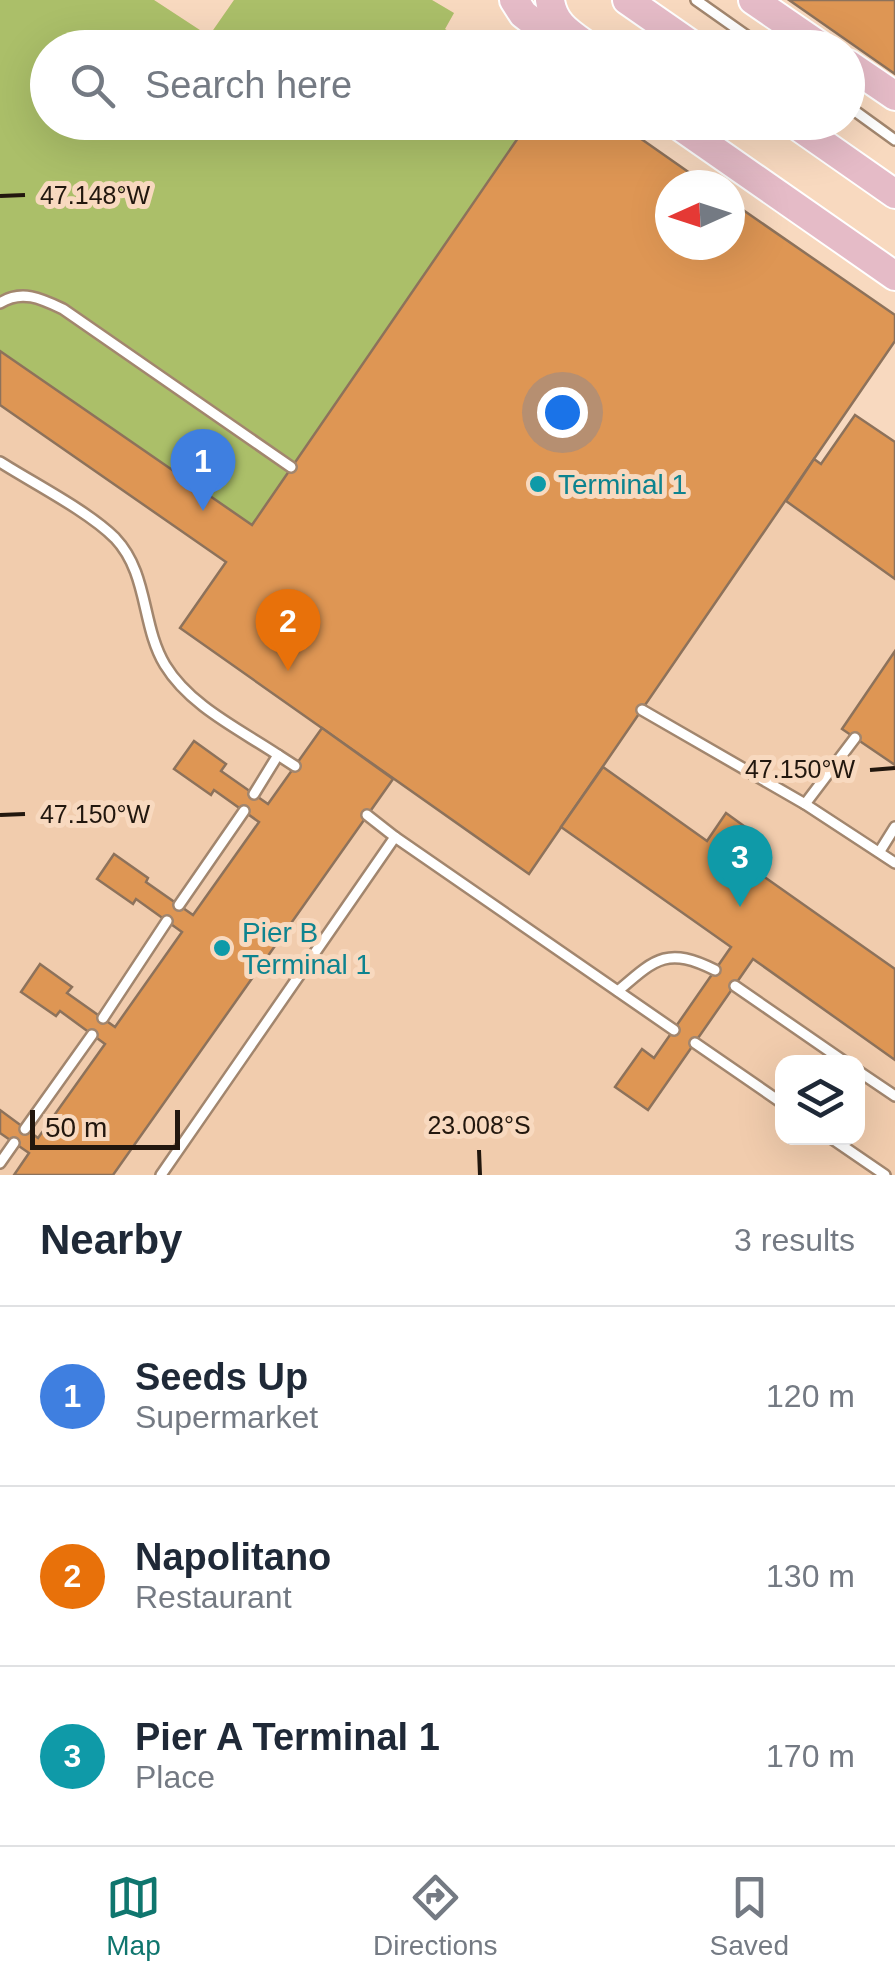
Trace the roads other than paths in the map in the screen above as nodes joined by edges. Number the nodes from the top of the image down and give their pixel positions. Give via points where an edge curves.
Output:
1 (514, 0) edge
2 (550, 0) edge
3 (617, 0) edge
4 (627, 0) edge
5 (696, 0) edge
6 (753, 0) edge
7 (544, 30) edge
8 (565, 30) edge
9 (660, 30) edge
10 (670, 30) edge
11 (738, 30) edge
12 (797, 30) edge
13 (865, 76) edge
14 (895, 96) edge
15 (865, 118) edge
16 (700, 140) edge
17 (725, 140) edge
18 (818, 140) edge
19 (830, 140) edge
20 (895, 140) edge
21 (895, 186) edge
22 (895, 194) edge
23 (895, 258) edge
24 (895, 276) edge
25 (0, 303) edge
26 (0, 462) edge
27 (292, 467) dead end
28 (642, 710) dead end
29 (855, 738) dead end
30 (278, 755) junction
31 (295, 766) dead end
32 (254, 794) dead end
33 (805, 804) junction
34 (244, 811) dead end
35 (366, 816) dead end
36 (895, 827) edge
37 (396, 837) junction
38 (880, 852) junction
39 (895, 863) edge
40 (179, 905) dead end
41 (167, 921) dead end
42 (715, 970) dead end
43 (734, 986) dead end
44 (618, 991) junction
45 (103, 1018) dead end
46 (674, 1030) dead end
47 (92, 1035) dead end
48 (695, 1043) dead end
49 (826, 1049) junction
50 (822, 1055) edge
51 (835, 1055) edge
52 (865, 1076) edge
53 (895, 1096) edge
54 (775, 1098) edge
55 (25, 1128) dead end
56 (14, 1143) dead end
57 (841, 1145) edge
58 (0, 1163) edge
59 (160, 1175) edge
60 (885, 1175) edge

1 - 7 main road
2 - 8 main road
3 - 9 main road
4 - 10 main road
5 - 11 lane
6 - 12 main road
13 - 14 main road
15 - 20 lane
16 - 24 main road
17 - 23 main road
18 - 22 main road
19 - 21 main road
25 - 27 lane via 19,295 63,309
26 - 30 lane via 114,538 145,594 166,666 188,694
28 - 33 lane
29 - 33 lane
30 - 31 lane
30 - 32 lane
33 - 38 lane
34 - 40 lane
35 - 37 lane
36 - 38 lane
37 - 44 lane
37 - 59 lane
38 - 39 lane
41 - 45 lane
42 - 44 lane via 672,956 650,963
43 - 49 lane
44 - 46 lane
47 - 55 lane
48 - 54 lane
49 - 50 lane
49 - 51 lane
52 - 53 lane
56 - 58 lane
57 - 60 lane

